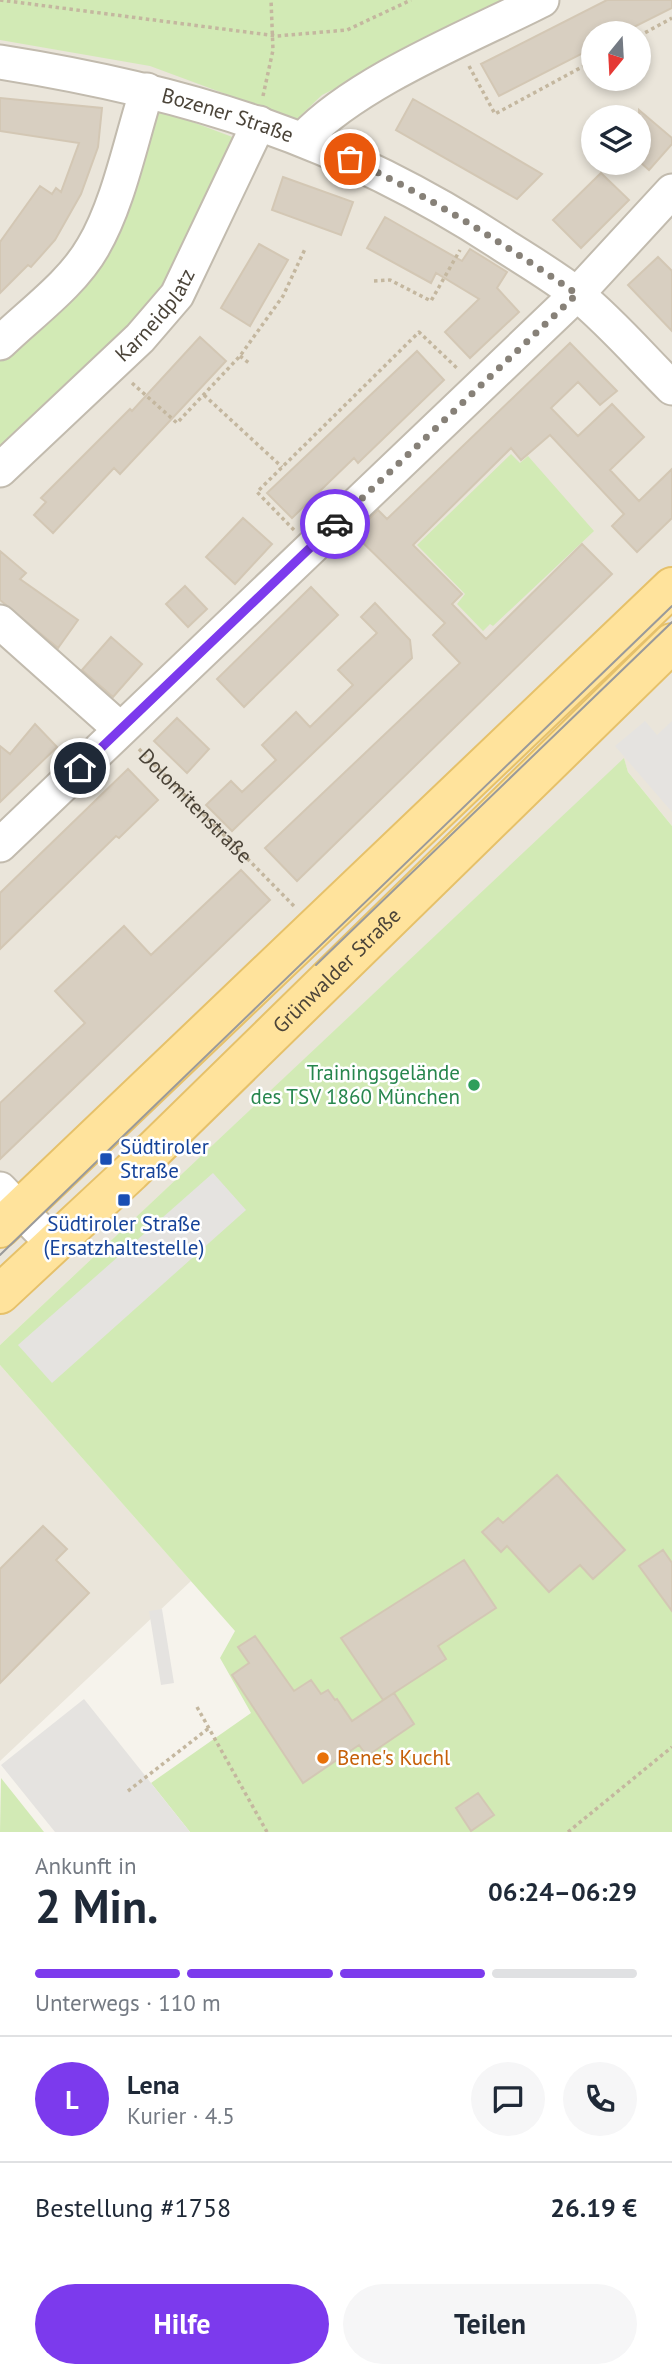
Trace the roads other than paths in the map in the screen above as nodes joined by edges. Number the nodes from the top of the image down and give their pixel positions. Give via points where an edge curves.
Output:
1 (542, 0) edge
2 (0, 62) edge
3 (147, 90) junction
4 (259, 123) junction
5 (304, 138) junction
6 (672, 191) edge
7 (577, 294) junction
8 (0, 343) edge
9 (672, 388) edge
10 (0, 470) edge
11 (672, 587) edge
12 (0, 621) edge
13 (672, 643) edge
14 (120, 729) junction
15 (0, 845) edge
16 (6, 1209) edge
17 (54, 1245) junction
18 (0, 1294) edge

1 - 5 street via 410,66 325,117
2 - 3 street, Bozener Straße
3 - 4 street, Bozener Straße
3 - 8 street via 93,248
4 - 5 street, Bozener Straße
4 - 10 street, Karneidplatz via 177,295 112,365
5 - 7 street, Bozener Straße via 407,187
6 - 7 street
7 - 9 street, Bozener Straße
7 - 14 street
11 - 16 main road
12 - 14 street
13 - 17 main road, Grünwalder Straße
14 - 15 street
16 - 17 street
17 - 18 main road, Grünwalder Straße

